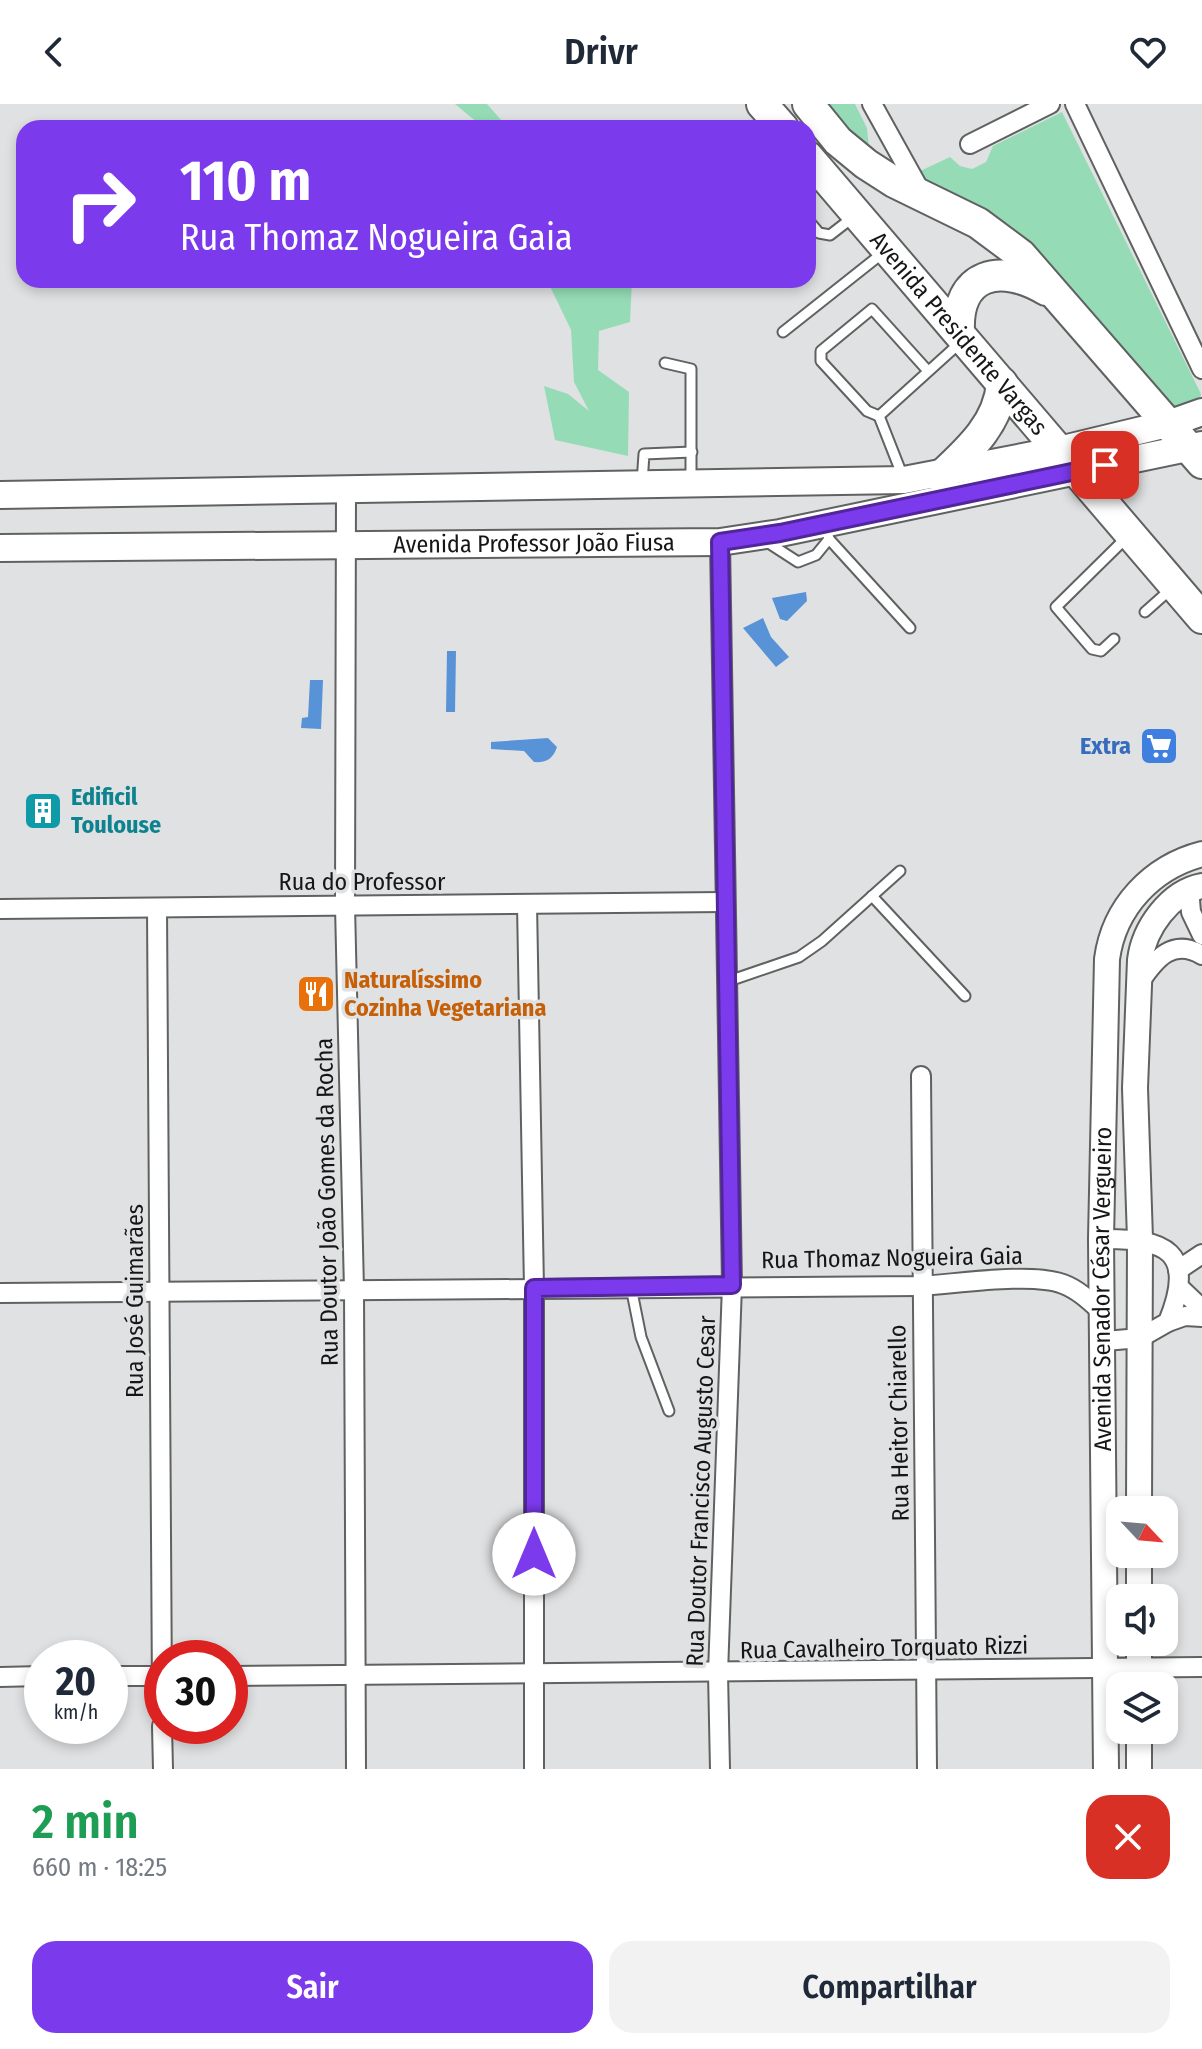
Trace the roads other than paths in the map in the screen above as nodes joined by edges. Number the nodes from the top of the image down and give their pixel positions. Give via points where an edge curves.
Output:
1 (762, 104) edge
2 (808, 104) edge
3 (872, 104) edge
4 (1050, 104) edge
5 (1075, 104) edge
6 (776, 120) edge
7 (970, 144) dead end
8 (816, 166) edge
9 (923, 196) junction
10 (856, 214) junction
11 (816, 229) edge
12 (887, 249) junction
13 (1058, 297) junction
14 (783, 332) dead end
15 (962, 336) junction
16 (665, 363) dead end
17 (1202, 369) edge
18 (928, 371) junction
19 (1002, 383) junction
20 (1202, 412) edge
21 (879, 416) junction
22 (1191, 444) edge
23 (692, 452) junction
24 (1068, 460) junction
25 (941, 476) junction
26 (904, 480) junction
27 (691, 484) junction
28 (642, 485) junction
29 (346, 491) junction
30 (0, 495) edge
31 (827, 531) junction
32 (1131, 533) junction
33 (720, 542) junction
34 (348, 547) junction
35 (0, 548) edge
36 (1175, 586) junction
37 (1145, 612) dead end
38 (1202, 618) edge
39 (910, 628) dead end
40 (1114, 639) dead end
41 (1202, 854) edge
42 (900, 871) dead end
43 (1196, 887) edge
44 (872, 896) junction
45 (724, 902) junction
46 (527, 904) junction
47 (345, 906) junction
48 (157, 908) junction
49 (0, 909) edge
50 (1202, 935) edge
51 (1202, 955) edge
52 (726, 982) junction
53 (1140, 982) junction
54 (965, 996) dead end
55 (921, 1076) dead end
56 (1104, 1088) junction
57 (1135, 1088) junction
58 (1101, 1239) junction
59 (1140, 1239) junction
60 (1202, 1254) edge
61 (1179, 1279) junction
62 (732, 1285) junction
63 (920, 1286) junction
64 (631, 1287) junction
65 (534, 1288) junction
66 (159, 1290) junction
67 (354, 1290) junction
68 (0, 1293) edge
69 (1202, 1309) edge
70 (1103, 1313) junction
71 (1202, 1317) edge
72 (1168, 1322) junction
73 (1140, 1338) junction
74 (1105, 1341) junction
75 (669, 1411) dead end
76 (1139, 1496) edge
77 (162, 1640) edge
78 (1202, 1667) edge
79 (1105, 1669) junction
80 (927, 1672) junction
81 (1118, 1672) edge
82 (1170, 1672) edge
83 (534, 1673) junction
84 (718, 1673) junction
85 (24, 1676) edge
86 (248, 1676) edge
87 (355, 1676) junction
88 (0, 1677) edge
89 (162, 1744) edge
90 (1139, 1744) edge
91 (163, 1769) edge
92 (356, 1769) edge
93 (534, 1769) edge
94 (720, 1769) edge
95 (927, 1769) edge
96 (1106, 1769) edge
97 (1139, 1769) edge

1 - 6 main road
2 - 9 main road via 850,151
3 - 9 street
4 - 7 street
5 - 17 street
8 - 10 main road, Avenida Presidente Vargas
9 - 13 main road via 995,233
10 - 11 lane via 830,235
10 - 12 main road, Avenida Presidente Vargas
12 - 14 lane
12 - 15 main road, Avenida Presidente Vargas
13 - 15 main road via 1016,275 987,277 964,297
13 - 22 main road
15 - 18 lane
15 - 19 main road, Avenida Presidente Vargas
16 - 23 lane via 691,369
18 - 21 lane
18 - 21 lane via 872,309 821,351 821,361 867,411
19 - 24 main road, Avenida Presidente Vargas
19 - 25 main road via 996,413
20 - 22 main road, Avenida Professor João Fiusa
21 - 26 lane
22 - 24 main road, Avenida Professor João Fiusa
23 - 27 lane
23 - 28 lane via 644,454
24 - 25 main road, Avenida Professor João Fiusa
24 - 31 main road, Avenida Professor João Fiusa
24 - 32 main road, Avenida Presidente Vargas
25 - 26 main road, Avenida Professor João Fiusa
26 - 27 main road, Avenida Professor João Fiusa
27 - 28 main road, Avenida Professor João Fiusa
28 - 29 main road, Avenida Professor João Fiusa
29 - 30 main road, Avenida Professor João Fiusa
29 - 34 street, Rua Doutor João Gomes da Rocha
31 - 33 main road, Avenida Professor João Fiusa
31 - 39 lane
32 - 36 main road, Avenida Presidente Vargas
32 - 40 lane via 1056,607 1092,649 1101,651
33 - 34 main road, Avenida Professor João Fiusa
33 - 45 street, Rua Doutor Francisco Augusto Cesar
34 - 35 main road, Avenida Professor João Fiusa
34 - 47 street, Rua Doutor João Gomes da Rocha
36 - 37 lane
36 - 38 main road, Avenida Presidente Vargas
41 - 56 street, Avenida Senador César Vergueiro via 1174,861 1143,887 1123,910 1110,938
42 - 44 lane
43 - 50 street via 1191,912
43 - 53 street, Avenida Senador César Vergueiro via 1157,919 1142,945
44 - 52 lane via 799,957
44 - 54 lane
45 - 46 street, Rua do Professor
45 - 52 street, Rua Doutor Francisco Augusto Cesar
46 - 47 street, Rua do Professor
46 - 65 street
47 - 48 street, Rua do Professor
47 - 67 street, Rua Doutor João Gomes da Rocha
48 - 49 street, Rua do Professor
48 - 66 street, Rua José Guimarães
51 - 53 street via 1188,947 1172,949 1156,958
52 - 62 street, Rua Doutor Francisco Augusto Cesar
53 - 57 street, Avenida Senador César Vergueiro
55 - 63 street, Rua Heitor Chiarello
56 - 57 street
56 - 58 street, Avenida Senador César Vergueiro
57 - 59 street, Avenida Senador César Vergueiro
58 - 59 street
58 - 70 street, Avenida Senador César Vergueiro
59 - 61 street via 1173,1256
59 - 73 street, Avenida Senador César Vergueiro
60 - 61 street
61 - 69 street
61 - 72 street
62 - 63 street, Rua Thomaz Nogueira Gaia
62 - 64 street, Rua Thomaz Nogueira Gaia
62 - 84 street, Rua Doutor Francisco Augusto Cesar
63 - 70 street, Rua Thomaz Nogueira Gaia via 1042,1279 1084,1295
63 - 80 street, Rua Heitor Chiarello
64 - 65 street, Rua Thomaz Nogueira Gaia
64 - 75 lane via 641,1337
65 - 67 street, Rua Thomaz Nogueira Gaia
65 - 83 street
66 - 67 street, Rua Thomaz Nogueira Gaia
66 - 68 street, Rua Thomaz Nogueira Gaia
66 - 77 street, Rua José Guimarães
67 - 87 street, Rua Doutor João Gomes da Rocha
70 - 74 street, Avenida Senador César Vergueiro
71 - 72 street
72 - 73 street
73 - 74 street
73 - 76 street, Avenida Senador César Vergueiro
74 - 79 street, Avenida Senador César Vergueiro
78 - 82 street, Rua Cavalheiro Torquato Rizzi
79 - 80 street, Rua Cavalheiro Torquato Rizzi
79 - 81 street, Rua Cavalheiro Torquato Rizzi
79 - 96 street, Avenida Senador César Vergueiro
80 - 84 street, Rua Cavalheiro Torquato Rizzi
80 - 95 street, Rua Heitor Chiarello
83 - 84 street, Rua Cavalheiro Torquato Rizzi
83 - 87 street, Rua Cavalheiro Torquato Rizzi
83 - 93 street
84 - 94 street, Rua Doutor Francisco Augusto Cesar
85 - 88 street
86 - 87 street, Rua Cavalheiro Torquato Rizzi
87 - 92 street, Rua Doutor João Gomes da Rocha
89 - 91 street
90 - 97 street

